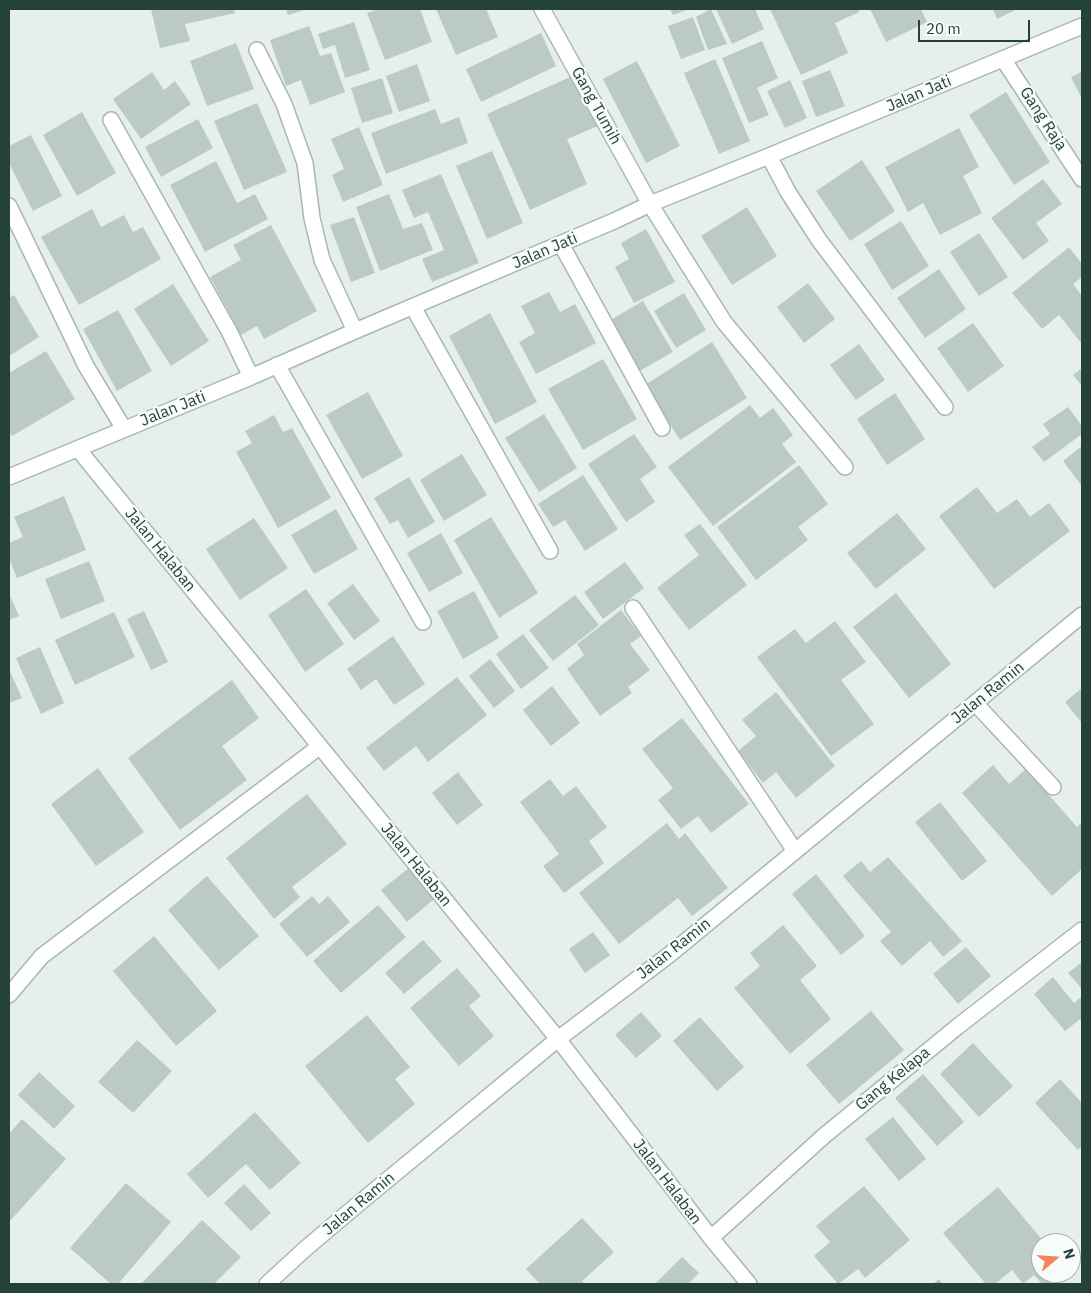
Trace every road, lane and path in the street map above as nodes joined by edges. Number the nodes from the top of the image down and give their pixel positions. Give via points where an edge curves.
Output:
1 (542, 9) edge
2 (1082, 26) edge
3 (257, 50) dead end
4 (1003, 59) junction
5 (111, 120) dead end
6 (769, 156) junction
7 (1082, 179) edge
8 (650, 204) junction
9 (9, 206) edge
10 (561, 244) junction
11 (413, 307) junction
12 (355, 331) junction
13 (277, 365) junction
14 (251, 377) junction
15 (945, 407) dead end
16 (662, 428) dead end
17 (124, 429) junction
18 (78, 449) junction
19 (845, 467) dead end
20 (9, 477) edge
21 (550, 551) dead end
22 (633, 608) dead end
23 (1082, 615) edge
24 (423, 622) dead end
25 (975, 703) junction
26 (319, 746) junction
27 (1053, 787) dead end
28 (795, 852) junction
29 (1082, 930) edge
30 (9, 995) edge
31 (558, 1039) junction
32 (711, 1238) junction
33 (267, 1284) edge
34 (749, 1284) edge

1 - 8 street, Gang Tumih
2 - 4 street, Jalan Jati
3 - 12 street via 284,104 305,163 312,218 322,260
4 - 6 street, Jalan Jati
4 - 7 street, Gang Raja
5 - 14 street via 230,333
6 - 8 street, Jalan Jati
6 - 15 street via 818,240
8 - 10 street, Jalan Jati
8 - 19 street, Gang Tumih via 724,322
9 - 17 street via 86,366
10 - 11 street, Jalan Jati
10 - 16 street
11 - 12 street, Jalan Jati
11 - 21 street
12 - 13 street, Jalan Jati
13 - 14 street, Jalan Jati
13 - 24 street
14 - 17 street, Jalan Jati
17 - 18 street, Jalan Jati
18 - 20 street, Jalan Jati
18 - 26 street, Jalan Halaban
22 - 28 street
23 - 25 street, Jalan Ramin
25 - 27 street
25 - 28 street, Jalan Ramin
26 - 30 street via 42,956
26 - 31 street, Jalan Halaban
28 - 31 street, Jalan Ramin
29 - 32 street, Gang Kelapa via 825,1135
31 - 32 street, Jalan Halaban
31 - 33 street, Jalan Ramin via 356,1205
32 - 34 street, Jalan Halaban

